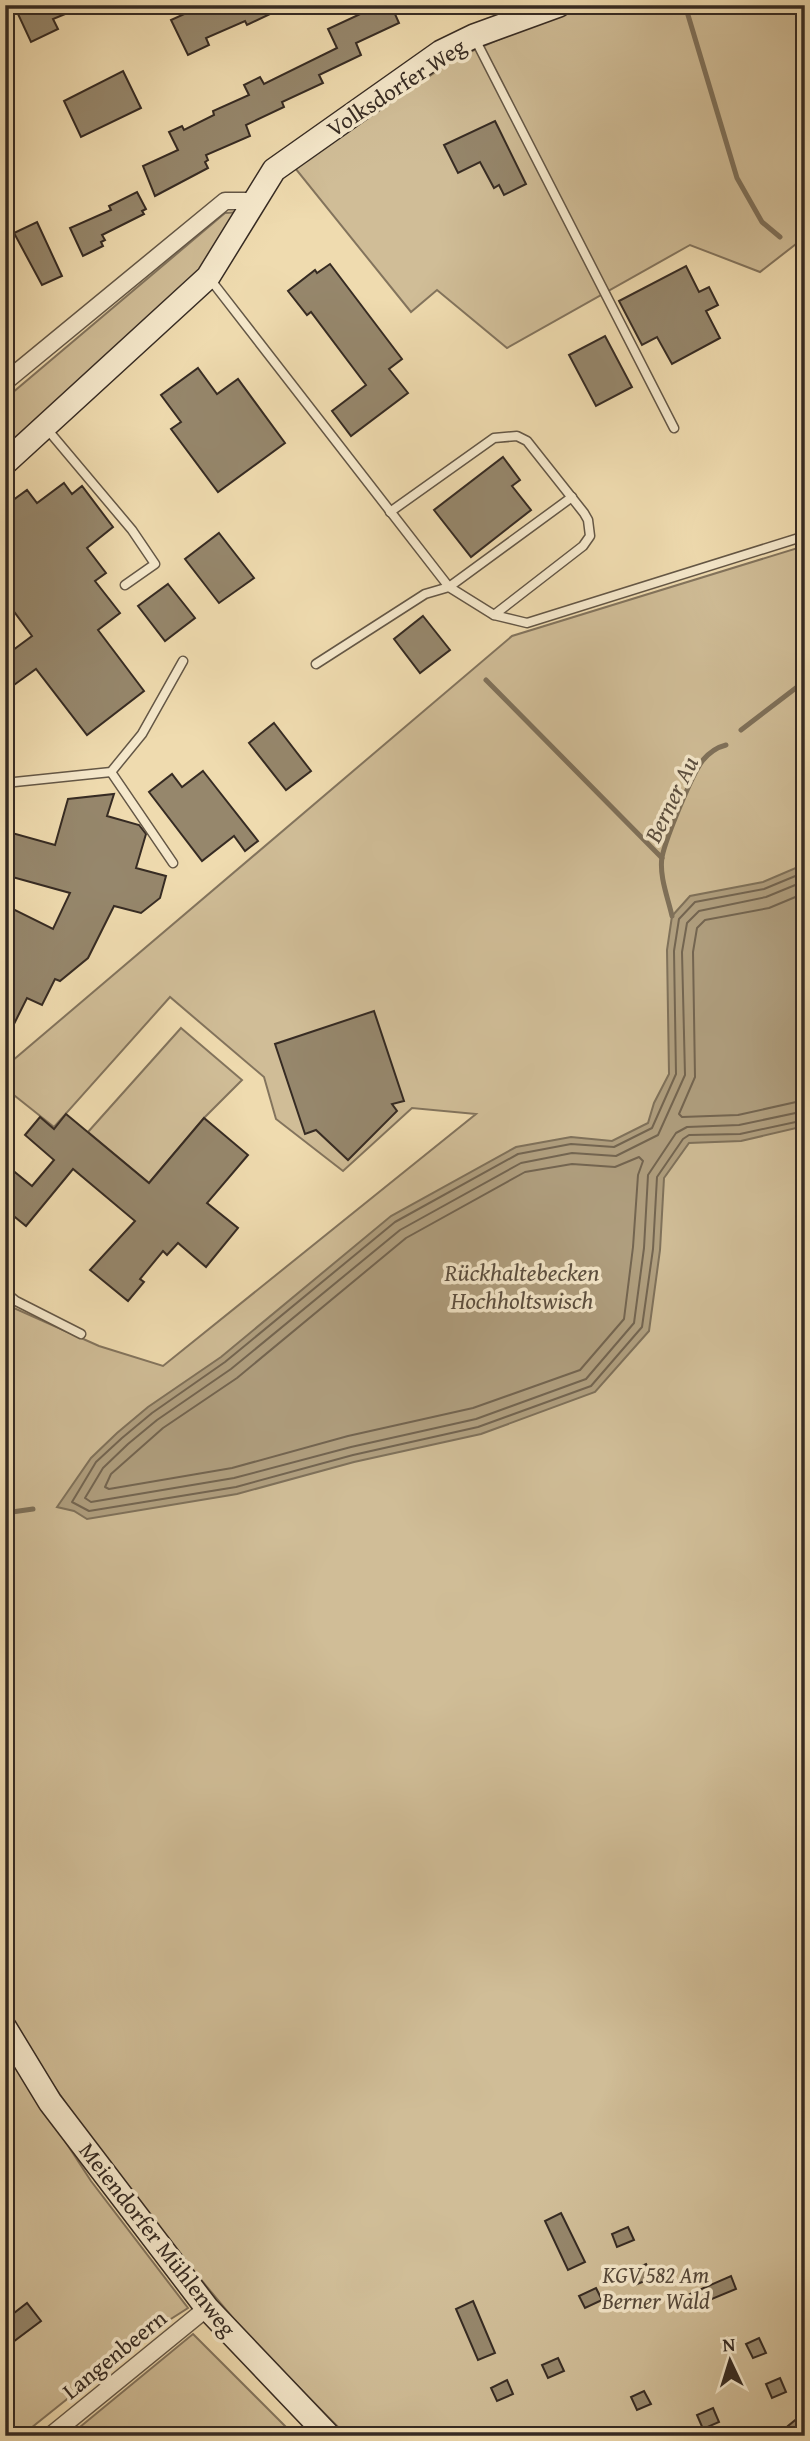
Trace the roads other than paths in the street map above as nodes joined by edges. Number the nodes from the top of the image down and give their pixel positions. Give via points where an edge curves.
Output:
1 (548, 7) edge
2 (474, 36) junction
3 (256, 201) junction
4 (208, 277) junction
5 (5, 383) edge
6 (45, 427) junction
7 (674, 428) dead end
8 (5, 463) edge
9 (572, 497) junction
10 (390, 512) junction
11 (805, 536) edge
12 (125, 584) dead end
13 (449, 587) junction
14 (494, 615) junction
15 (183, 661) dead end
16 (316, 664) dead end
17 (111, 772) junction
18 (5, 783) edge
19 (173, 863) dead end
20 (5, 1292) edge
21 (81, 1334) dead end
22 (5, 2028) edge
23 (207, 2308) junction
24 (50, 2436) edge
25 (330, 2436) edge

1 - 2 street, Volksdorfer Weg
2 - 3 street, Volksdorfer Weg via 441,52 274,170
2 - 7 lane
3 - 4 street, Volksdorfer Weg
3 - 5 street via 225,201
4 - 6 street, Volksdorfer Weg
4 - 10 lane
6 - 8 street, Volksdorfer Weg
6 - 12 lane via 155,564
9 - 10 lane via 527,441 503,436 483,444
9 - 13 lane
9 - 14 lane via 588,520 590,536
10 - 13 lane
11 - 14 lane via 527,622
13 - 14 lane
13 - 16 lane via 425,594
15 - 17 lane via 142,734
17 - 18 lane
17 - 19 lane
20 - 21 lane
22 - 23 street, Meiendorfer Mühlenweg via 50,2102
23 - 24 street, Langenbeern
23 - 25 street, Meiendorfer Mühlenweg

